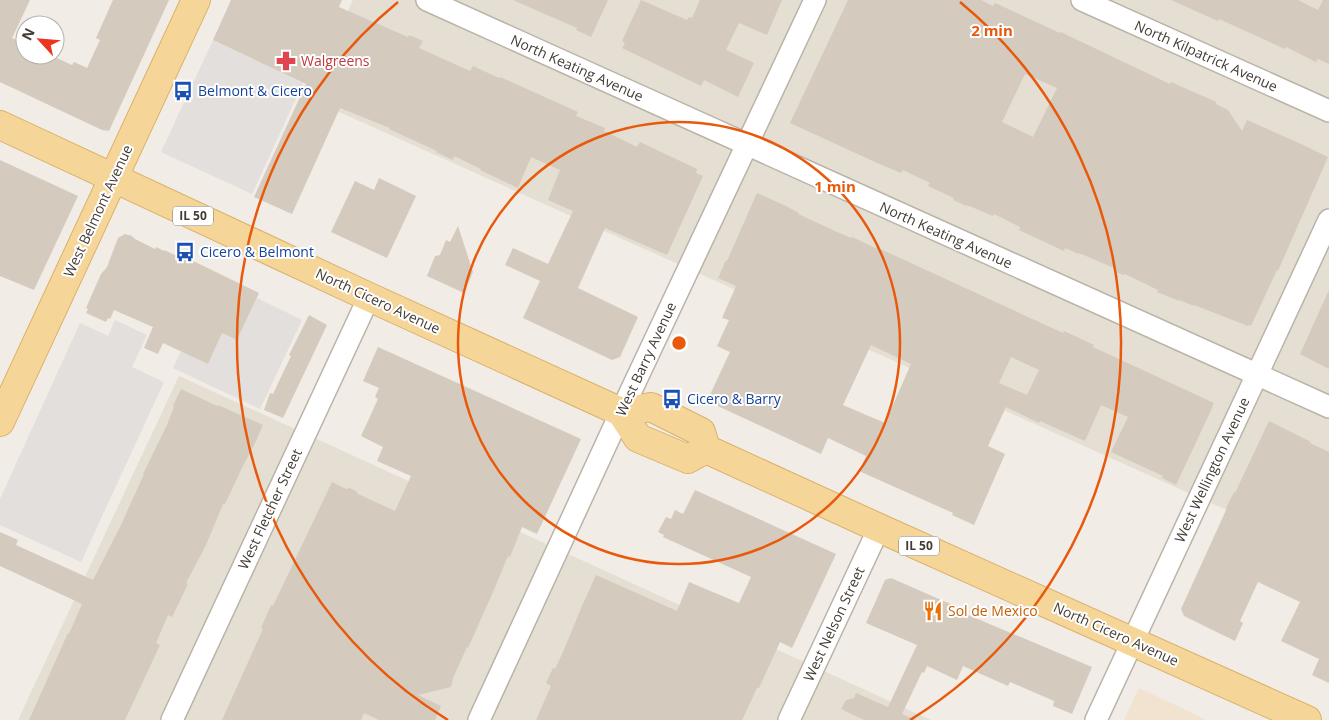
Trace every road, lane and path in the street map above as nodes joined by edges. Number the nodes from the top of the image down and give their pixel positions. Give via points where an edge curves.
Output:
1 (196, 0) edge
2 (427, 0) edge
3 (815, 0) edge
4 (1082, 0) edge
5 (1329, 111) edge
6 (0, 125) edge
7 (747, 144) junction
8 (113, 179) junction
9 (1329, 220) edge
10 (369, 297) junction
11 (1257, 375) junction
12 (1329, 407) edge
13 (621, 412) junction
14 (0, 422) edge
15 (879, 528) junction
16 (1133, 641) junction
17 (172, 720) edge
18 (479, 720) edge
19 (789, 720) edge
20 (1096, 720) edge
21 (1307, 720) edge

1 - 8 main road, West Belmont Avenue
2 - 7 street, North Keating Avenue
3 - 7 street, West Barry Avenue
4 - 5 street, North Kilpatrick Avenue
6 - 8 main road, North Cicero Avenue / IL 50
7 - 11 street, North Keating Avenue
7 - 13 street, West Barry Avenue
8 - 10 main road, North Cicero Avenue / IL 50
8 - 14 main road, West Belmont Avenue
9 - 11 street, West Wellington Avenue
10 - 13 main road, North Cicero Avenue / IL 50
10 - 17 street, West Fletcher Street
11 - 12 street, North Keating Avenue
11 - 16 street, West Wellington Avenue
13 - 15 main road, North Cicero Avenue / IL 50 via 651,407 702,432 706,449
13 - 18 street, West Barry Avenue
15 - 16 main road, North Cicero Avenue / IL 50
15 - 19 street, West Nelson Street
16 - 20 street, West Wellington Avenue
16 - 21 main road, North Cicero Avenue / IL 50

